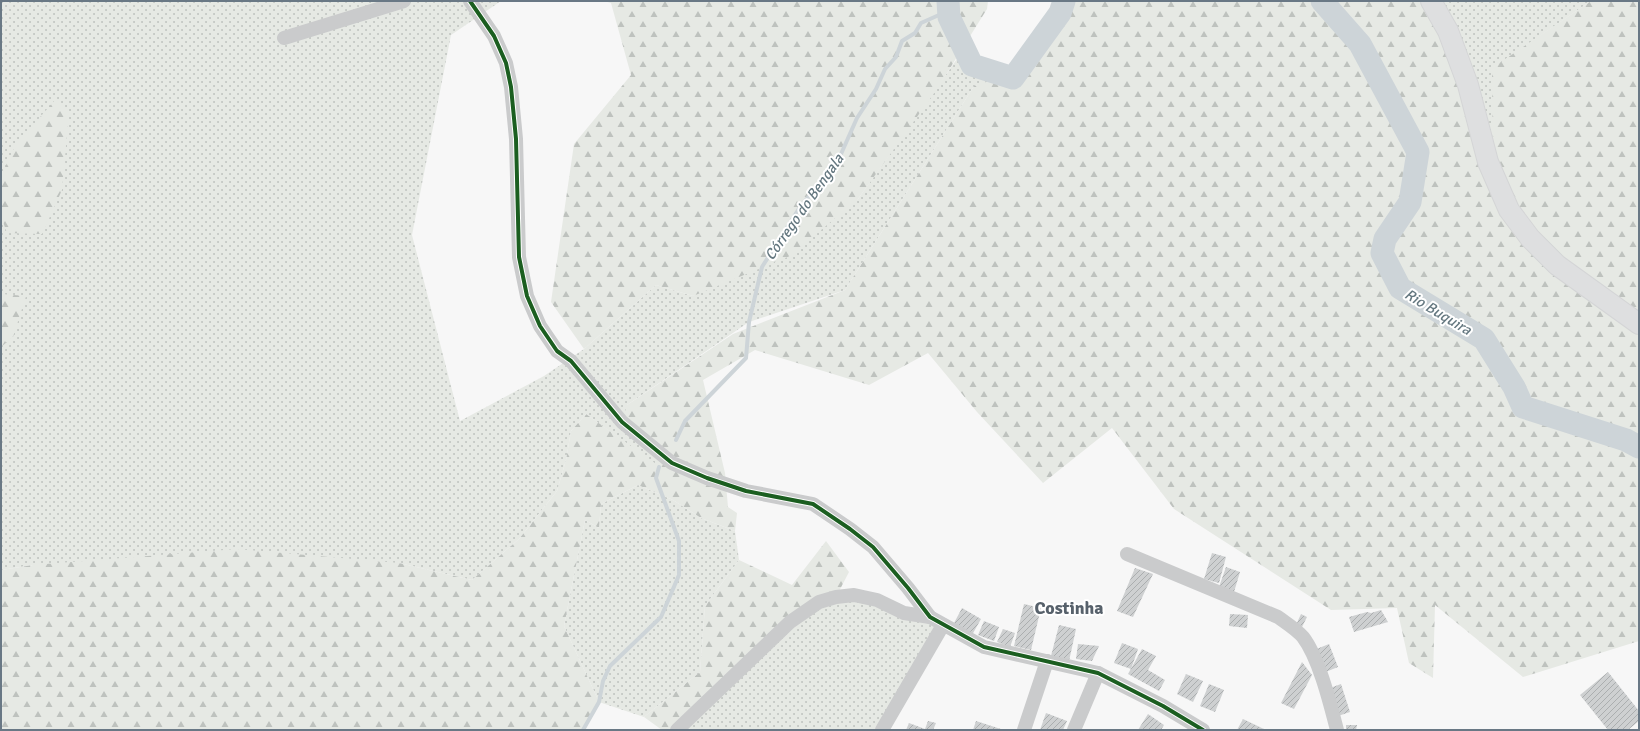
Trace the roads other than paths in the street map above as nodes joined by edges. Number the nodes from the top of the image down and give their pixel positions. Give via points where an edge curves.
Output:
1 (404, 1) edge
2 (470, 1) edge
3 (1431, 1) edge
4 (284, 38) dead end
5 (1639, 324) edge
6 (1127, 554) dead end
7 (930, 617) junction
8 (943, 625) junction
9 (1047, 661) junction
10 (1098, 673) junction
11 (677, 730) edge
12 (882, 730) edge
13 (1024, 730) edge
14 (1074, 730) edge
15 (1203, 730) edge
16 (1337, 730) edge

1 - 4 street
2 - 7 street via 494,36 506,64 516,139 519,257 527,296 540,326 557,351 570,361 622,422 672,463 746,491 813,504 850,529 873,547
3 - 5 main road via 1448,31 1463,71 1488,162 1509,210 1530,238 1557,265
6 - 16 street via 1278,617 1302,636 1311,652
7 - 8 street
7 - 11 street via 904,613 877,600 854,595 836,596 819,602 790,622
8 - 9 street via 984,647
8 - 12 street
9 - 10 street
9 - 13 street
10 - 14 street
10 - 15 street via 1163,706

